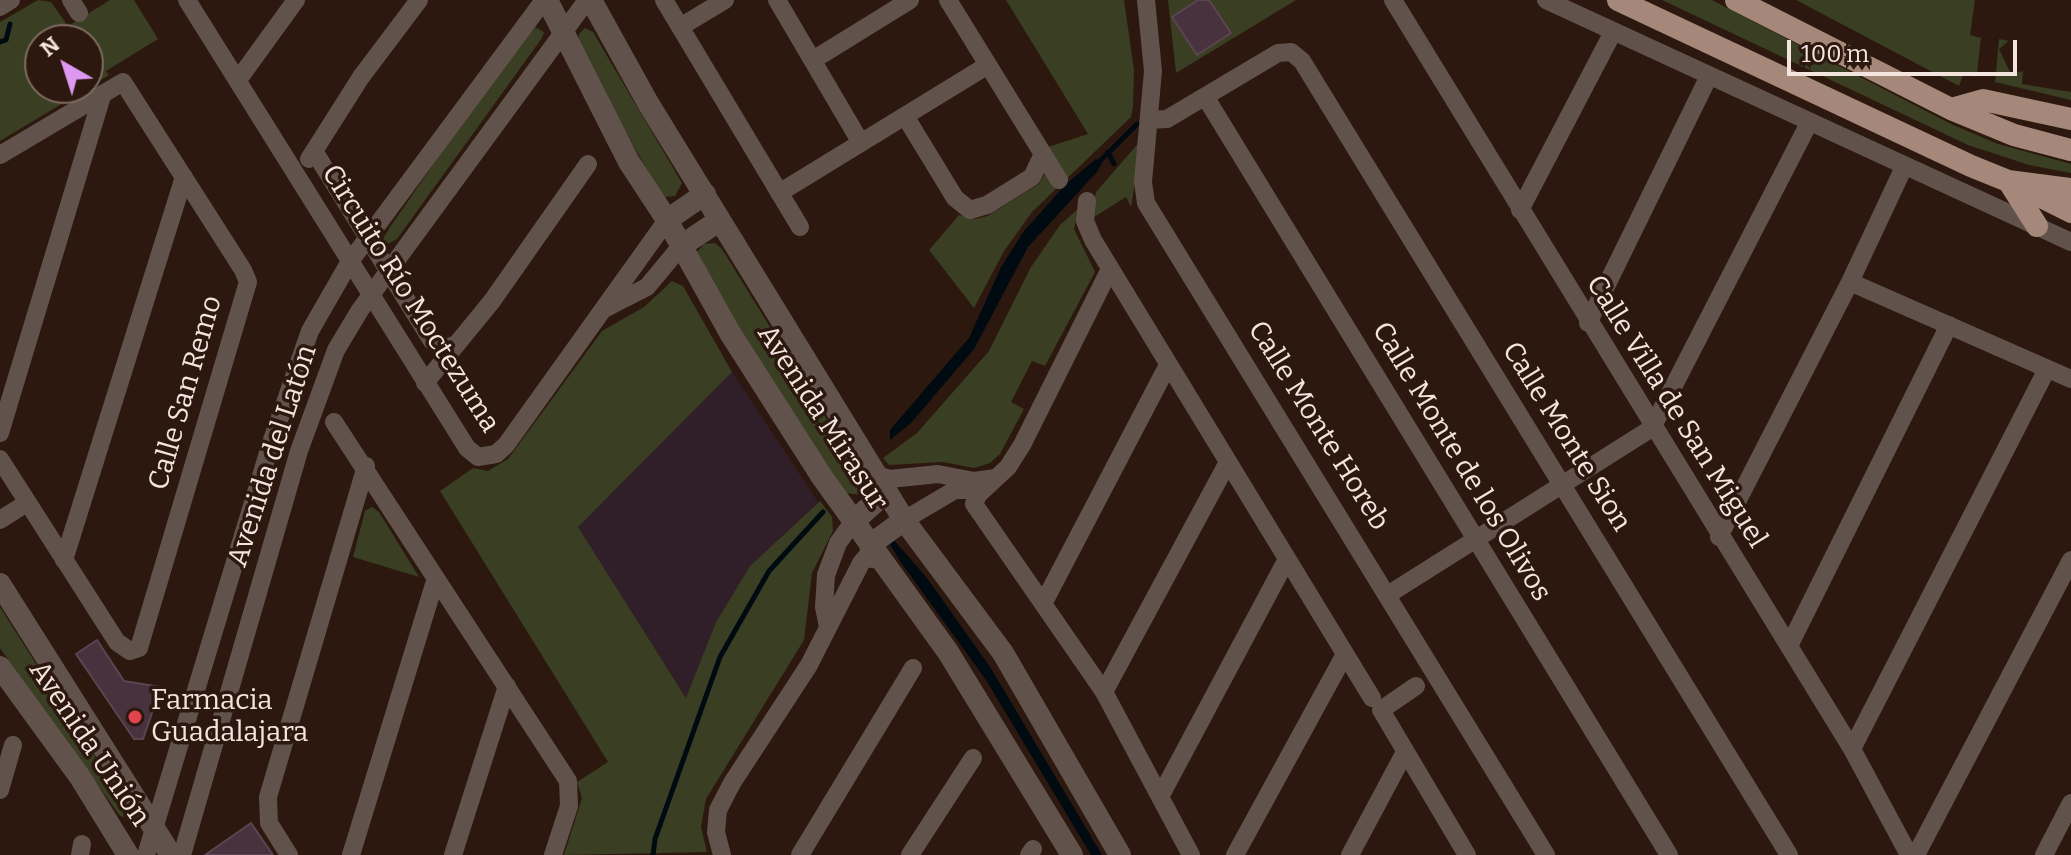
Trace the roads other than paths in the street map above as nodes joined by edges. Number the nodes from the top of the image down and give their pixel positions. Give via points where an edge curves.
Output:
1 (11, 0) edge
2 (187, 0) edge
3 (296, 0) edge
4 (419, 0) edge
5 (545, 0) edge
6 (589, 0) edge
7 (664, 0) edge
8 (725, 0) edge
9 (777, 0) edge
10 (910, 0) edge
11 (948, 0) edge
12 (1146, 0) edge
13 (1393, 0) edge
14 (1546, 0) edge
15 (1618, 0) edge
16 (1736, 0) edge
17 (0, 7) edge
18 (680, 27) junction
19 (562, 30) junction
20 (1613, 32) junction
21 (813, 60) junction
22 (988, 65) junction
23 (1709, 76) junction
24 (238, 80) junction
25 (104, 95) edge
26 (1206, 98) junction
27 (88, 104) edge
28 (100, 104) edge
29 (1951, 109) junction
30 (905, 116) junction
31 (2071, 119) edge
32 (1149, 120) junction
33 (1809, 123) junction
34 (861, 143) junction
35 (2071, 150) edge
36 (314, 151) junction
37 (1043, 154) junction
38 (0, 155) edge
39 (588, 164) dead end
40 (1904, 167) junction
41 (299, 175) junction
42 (184, 177) junction
43 (1059, 180) dead end
44 (2008, 181) junction
45 (2071, 189) edge
46 (779, 193) junction
47 (705, 194) junction
48 (1087, 201) dead end
49 (1520, 210) junction
50 (2071, 212) edge
51 (667, 220) junction
52 (720, 220) junction
53 (2037, 226) junction
54 (800, 227) dead end
55 (370, 236) junction
56 (2071, 242) edge
57 (681, 246) junction
58 (349, 263) junction
59 (390, 269) junction
60 (1110, 269) junction
61 (1850, 282) junction
62 (370, 296) junction
63 (604, 309) junction
64 (1588, 323) junction
65 (1949, 325) junction
66 (457, 344) junction
67 (1168, 365) junction
68 (2047, 369) junction
69 (2071, 379) edge
70 (425, 383) junction
71 (334, 422) dead end
72 (1652, 428) junction
73 (0, 433) edge
74 (271, 443) junction
75 (299, 451) junction
76 (0, 459) edge
77 (1228, 462) junction
78 (366, 466) junction
79 (999, 478) junction
80 (881, 483) junction
81 (16, 486) junction
82 (1564, 486) junction
83 (982, 491) junction
84 (0, 497) edge
85 (27, 503) junction
86 (0, 520) edge
87 (853, 522) junction
88 (910, 528) junction
89 (1719, 537) junction
90 (1476, 539) junction
91 (871, 556) junction
92 (1287, 559) junction
93 (64, 560) junction
94 (2071, 560) edge
95 (436, 578) junction
96 (0, 584) edge
97 (1389, 594) junction
98 (1044, 602) junction
99 (828, 627) junction
100 (1789, 646) junction
101 (1345, 654) junction
102 (0, 667) edge
103 (913, 668) dead end
104 (507, 686) junction
105 (1416, 686) dead end
106 (1104, 692) junction
107 (1372, 698) dead end
108 (13, 745) dead end
109 (1852, 749) junction
110 (1405, 752) junction
111 (973, 758) dead end
112 (0, 790) edge
113 (1161, 795) junction
114 (2068, 814) edge
115 (153, 826) junction
116 (1462, 852) edge
117 (128, 855) edge
118 (146, 855) edge
119 (171, 855) edge
120 (182, 855) edge
121 (289, 855) edge
122 (351, 855) edge
123 (453, 855) edge
124 (553, 855) edge
125 (722, 855) edge
126 (800, 855) edge
127 (910, 855) edge
128 (1072, 855) edge
129 (1120, 855) edge
130 (1191, 855) edge
131 (1235, 855) edge
132 (1350, 855) edge
133 (1546, 855) edge
134 (1669, 855) edge
135 (1789, 855) edge
136 (1909, 855) edge
137 (1916, 855) edge
138 (2044, 855) edge

1 - 17 street
2 - 24 street, Circuito Río Moctezuma
3 - 24 street
4 - 36 street
5 - 19 street, Avenida Mirasur
5 - 55 street, Avenida del Latón
6 - 19 street, Avenida del Latón
6 - 47 street
7 - 18 street
8 - 18 street
9 - 21 street
10 - 21 street
11 - 22 street
12 - 32 street, Calle Monte Horeb via 1153,71
13 - 49 street, Calle Villa de San Miguel
14 - 20 street
15 - 44 main road
16 - 29 main road
18 - 46 street
19 - 51 street, Avenida Mirasur via 629,162
19 - 59 street, Avenida del Latón
20 - 23 street
20 - 49 street
21 - 34 street
22 - 30 street
22 - 37 street
23 - 33 street
23 - 64 street
24 - 41 street, Circuito Río Moctezuma
25 - 42 street, Calle San Remo via 123,82
26 - 32 street via 1167,119
26 - 82 street, Calle Monte Sion via 1278,53 1291,52 1302,61
26 - 90 street, Calle Monte de los Olivos
27 - 38 street
28 - 73 street
29 - 31 main road via 1983,100
29 - 35 main road via 2014,135
30 - 34 street
30 - 37 street via 955,198 970,210 1032,177
32 - 97 street, Calle Monte Horeb via 1143,182 1149,207
33 - 40 street
33 - 72 street
34 - 46 street
36 - 41 street
36 - 55 street, Circuito Río Moctezuma
37 - 43 street
39 - 66 street
40 - 53 street
40 - 61 street
41 - 58 street, Circuito Río Moctezuma
42 - 93 street
42 - 93 street, Calle San Remo via 248,282 142,644 135,651 117,642
44 - 45 main road
44 - 50 main road
44 - 53 main road
46 - 54 street
47 - 51 street
47 - 52 street
48 - 60 street via 1086,226
49 - 64 street, Calle Villa de San Miguel
51 - 57 street, Avenida Mirasur
51 - 63 street, Circuito Río Moctezuma
52 - 57 street
52 - 80 street
53 - 56 street
55 - 58 street, Avenida del Latón
55 - 59 street, Circuito Río Moctezuma
57 - 63 street, Circuito Río Moctezuma via 647,287
57 - 87 street, Avenida Mirasur via 787,424
58 - 62 street, Circuito Río Moctezuma
58 - 74 street, Avenida del Latón via 310,331
59 - 62 street, Avenida del Latón
59 - 66 street, Circuito Río Moctezuma via 432,341 443,349
60 - 67 street
60 - 79 street via 1022,445
61 - 65 street
61 - 89 street
62 - 70 street, Circuito Río Moctezuma
62 - 75 street, Avenida del Latón via 336,350
63 - 70 street, Circuito Río Moctezuma via 496,454 482,458 471,452
64 - 72 street, Calle Villa de San Miguel
65 - 68 street
65 - 100 street
66 - 70 street
67 - 77 street
67 - 98 street
68 - 69 street
68 - 109 street
71 - 78 street
72 - 82 street
72 - 89 street, Calle Villa de San Miguel
74 - 75 street
74 - 115 street, Avenida del Latón
75 - 120 street, Avenida del Latón
76 - 81 street
77 - 92 street
77 - 106 street
78 - 95 street
78 - 121 street via 268,797 269,823
79 - 80 street via 974,481 938,474
79 - 83 street
80 - 87 street
80 - 88 street
81 - 84 street
81 - 85 street
82 - 90 street
82 - 135 street, Calle Monte Sion
83 - 88 street via 955,490 930,504
83 - 98 street via 976,509
85 - 86 street
85 - 93 street
87 - 91 street, Avenida Mirasur
87 - 99 street via 826,575
88 - 91 street
88 - 129 street via 1003,653
89 - 100 street, Calle Villa de San Miguel
90 - 97 street
90 - 134 street, Calle Monte de los Olivos
91 - 99 street
91 - 128 street, Avenida Mirasur via 948,652
92 - 101 street
92 - 113 street
94 - 137 street
95 - 104 street
95 - 122 street
96 - 115 street, Avenida Unión
97 - 133 street, Calle Monte Horeb
98 - 106 street
99 - 125 street via 718,810
100 - 109 street, Calle Villa de San Miguel
101 - 107 street
101 - 131 street
102 - 117 street, Avenida Unión via 80,777
103 - 126 street
104 - 123 street
104 - 124 street via 570,788
105 - 110 street via 1381,710
106 - 113 street
108 - 112 street
109 - 136 street, Calle Villa de San Miguel
110 - 116 street
110 - 132 street
111 - 127 street
113 - 130 street
114 - 138 street
115 - 118 street, Avenida del Latón
115 - 119 street, Avenida Unión

